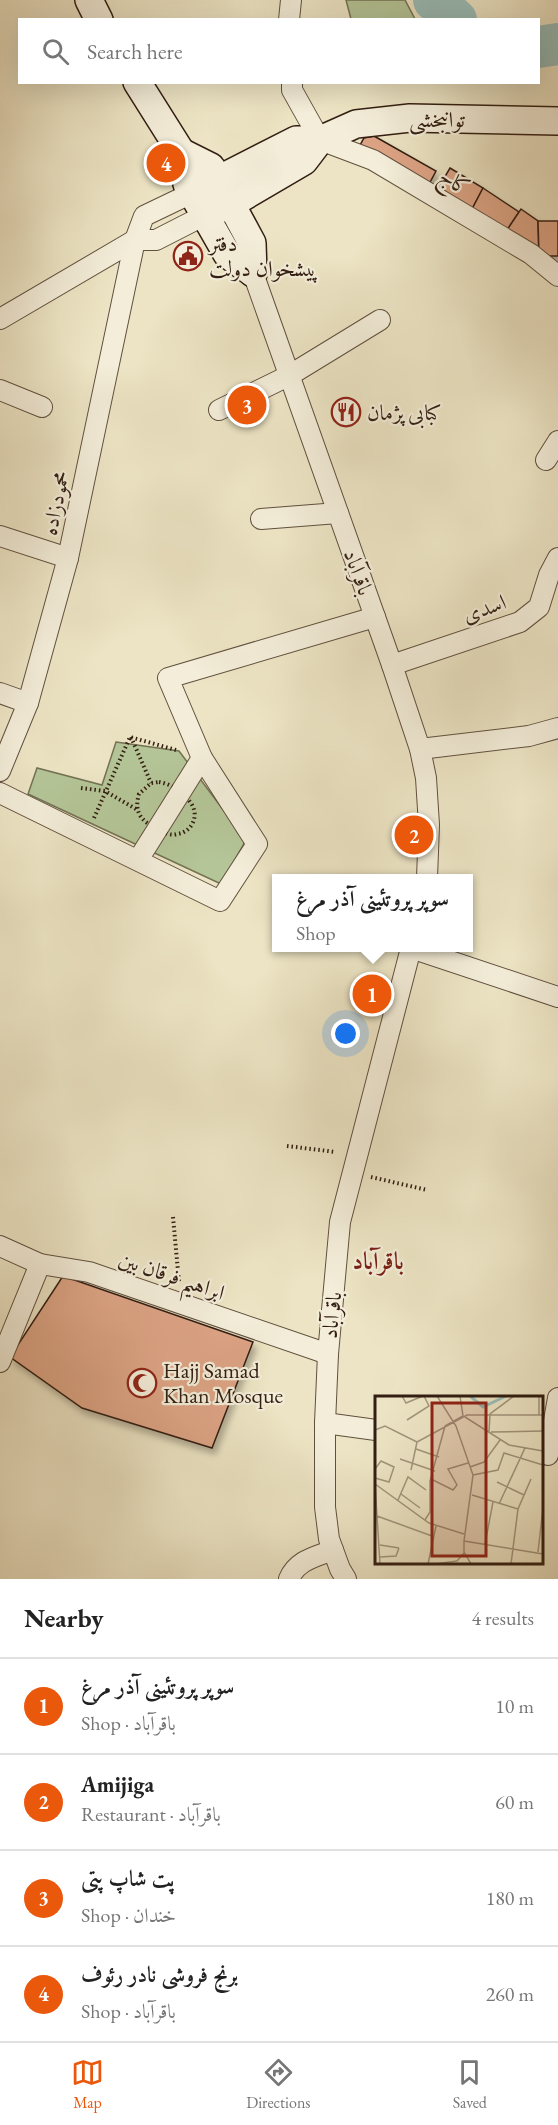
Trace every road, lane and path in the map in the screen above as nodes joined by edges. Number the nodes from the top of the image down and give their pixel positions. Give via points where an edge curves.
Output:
1 (88, 0) edge
2 (291, 0) edge
3 (98, 18) edge
4 (289, 18) edge
5 (138, 84) edge
6 (292, 84) edge
7 (558, 121) edge
8 (320, 140) junction
9 (181, 152) junction
10 (218, 180) junction
11 (199, 204) junction
12 (231, 204) junction
13 (135, 240) junction
14 (252, 273) junction
15 (558, 276) edge
16 (0, 319) edge
17 (380, 320) dead end
18 (290, 375) junction
19 (0, 390) edge
20 (42, 407) dead end
21 (219, 410) dead end
22 (558, 441) edge
23 (546, 460) dead end
24 (338, 513) junction
25 (261, 519) dead end
26 (0, 536) edge
27 (68, 558) junction
28 (558, 558) edge
29 (375, 617) junction
30 (392, 664) junction
31 (0, 693) edge
32 (28, 703) junction
33 (558, 728) edge
34 (130, 737) junction
35 (420, 749) junction
36 (202, 759) junction
37 (0, 771) edge
38 (151, 783) dead end
39 (81, 788) dead end
40 (105, 791) junction
41 (0, 793) edge
42 (136, 809) dead end
43 (86, 835) junction
44 (138, 861) junction
45 (427, 874) edge
46 (410, 952) edge
47 (424, 952) edge
48 (557, 993) edge
49 (287, 1146) dead end
50 (355, 1164) junction
51 (427, 1190) dead end
52 (173, 1217) dead end
53 (0, 1246) edge
54 (40, 1264) junction
55 (180, 1304) junction
56 (328, 1354) junction
57 (0, 1362) edge
58 (558, 1398) edge
59 (325, 1423) junction
60 (375, 1430) edge
61 (549, 1455) edge
62 (333, 1550) junction
63 (289, 1579) edge
64 (346, 1579) edge

1 - 3 street
2 - 4 street
5 - 9 street
6 - 8 street
7 - 8 street, توانبخشی via 410,118 356,124
8 - 10 street, توانبخشی via 296,140
8 - 12 street, توانبخشی via 304,161
8 - 15 street, کاج via 373,160 531,254
9 - 10 street, باقرآباد via 211,167
9 - 11 street via 187,184
10 - 11 street, توانبخشی
10 - 12 street, باقرآباد
11 - 12 street, توانبخشی
11 - 13 street via 156,240
11 - 14 street via 227,254
12 - 14 street, باقرآباد via 252,243
13 - 16 street
13 - 27 street, محمودزاده
14 - 18 street, باقرآباد
17 - 18 street
18 - 21 street
18 - 24 street, باقرآباد
19 - 20 street
22 - 23 street
24 - 25 street
24 - 29 street, باقرآباد
26 - 27 street
27 - 32 street, محمودزاده
28 - 30 street, اسدی via 539,607 520,622
29 - 30 street, باقرآباد
29 - 36 street via 168,678
30 - 35 street, باقرآباد
31 - 32 street
32 - 37 street, محمودزاده
33 - 35 street via 530,736
34 - 36 path
34 - 38 path
34 - 40 path
35 - 45 street, باقرآباد via 429,825
36 - 44 street
36 - 44 street via 257,844 220,901
39 - 40 path
40 - 42 path
40 - 43 path
41 - 43 street
43 - 44 street
46 - 50 street, باقرآباد
47 - 48 street
49 - 50 path
50 - 51 path
50 - 56 street, باقرآباد via 340,1222
52 - 55 path
53 - 54 street, ابراهیم فرقان بین
54 - 55 street, ابراهیم فرقان بین via 89,1272
54 - 57 street
55 - 56 street, ابراهیم فرقان بین
56 - 59 street, باقرآباد
58 - 61 street
59 - 60 street
59 - 62 street, باقرآباد via 326,1507
62 - 63 street via 302,1562
62 - 64 street, باقرآباد

